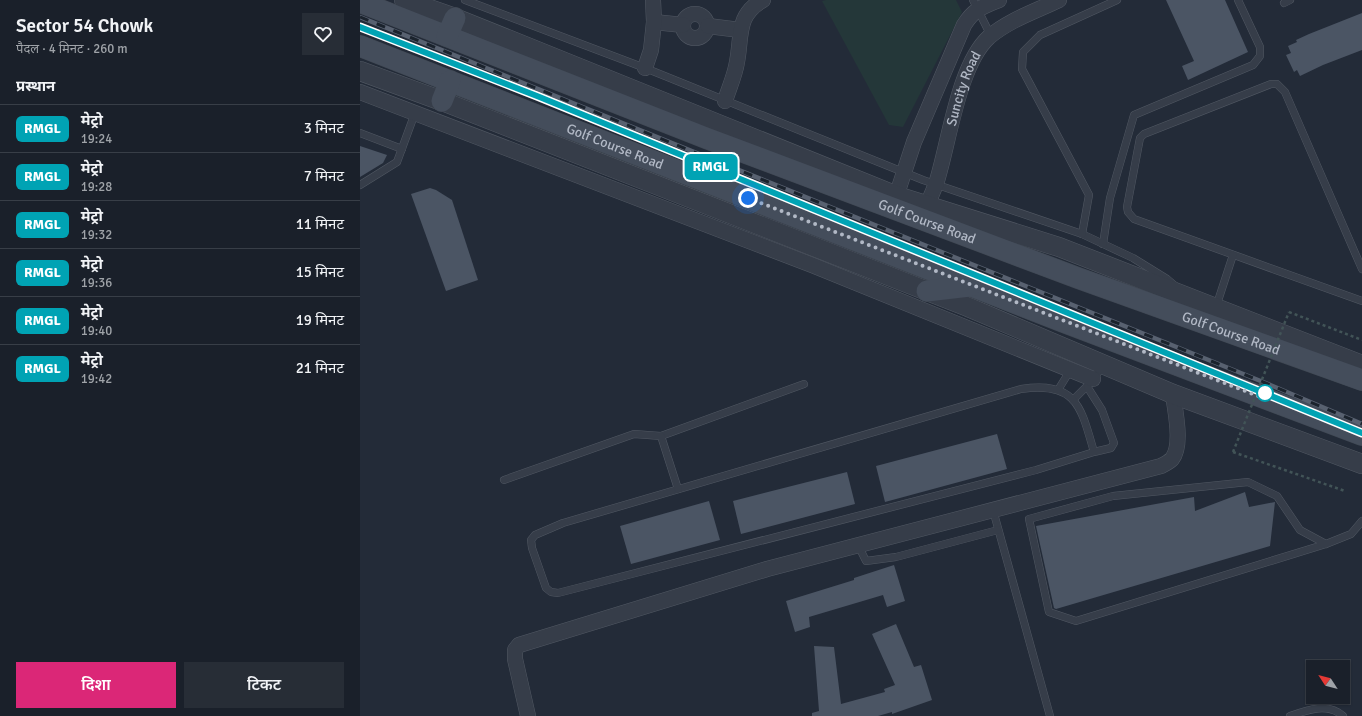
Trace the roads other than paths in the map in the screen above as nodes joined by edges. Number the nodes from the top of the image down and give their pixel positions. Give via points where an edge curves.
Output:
1 (404, 0) edge
2 (465, 0) edge
3 (652, 0) edge
4 (763, 0) edge
5 (999, 0) edge
6 (1059, 0) edge
7 (1117, 0) edge
8 (1238, 0) edge
9 (360, 2) edge
10 (975, 5) edge
11 (654, 22) junction
12 (451, 27) junction
13 (740, 30) junction
14 (990, 36) junction
15 (360, 46) edge
16 (645, 68) junction
17 (360, 71) edge
18 (450, 81) junction
19 (360, 92) edge
20 (442, 100) junction
21 (725, 101) junction
22 (415, 113) junction
23 (360, 133) edge
24 (402, 149) junction
25 (904, 172) junction
26 (936, 184) junction
27 (360, 185) edge
28 (894, 202) junction
29 (924, 213) junction
30 (1082, 234) junction
31 (1103, 244) junction
32 (1234, 255) junction
33 (1362, 269) edge
34 (972, 285) junction
35 (927, 291) junction
36 (1186, 296) junction
37 (1362, 301) edge
38 (1216, 308) junction
39 (1362, 365) edge
40 (1070, 369) junction
41 (1095, 376) junction
42 (1362, 380) edge
43 (804, 384) dead end
44 (1058, 390) junction
45 (1174, 394) junction
46 (1073, 400) junction
47 (1362, 435) edge
48 (661, 436) junction
49 (1094, 452) junction
50 (1362, 464) edge
51 (504, 480) dead end
52 (678, 489) junction
53 (993, 510) junction
54 (1362, 521) edge
55 (998, 530) junction
56 (1326, 544) junction
57 (858, 545) junction
58 (528, 716) edge
59 (1050, 716) edge
60 (1292, 716) edge
61 (1343, 716) edge

1 - 12 street
2 - 16 lane
3 - 11 street
4 - 13 street via 754,5 744,18
5 - 10 street, Suncity Road
6 - 14 street, Suncity Road via 1004,26
7 - 30 lane via 1040,35 1023,52 1022,70 1089,195
8 - 31 lane via 1260,47 1260,56 1253,65 1134,116 1110,198
9 - 12 main road, Golf Course Road
10 - 14 lane
10 - 25 street, Suncity Road via 914,142
11 - 13 street via 683,25 686,18 694,14 705,18 708,26
11 - 16 street via 651,50
12 - 28 main road, Golf Course Road via 706,138
13 - 21 street via 737,63
14 - 26 street, Suncity Road via 979,50 963,82
15 - 18 main road, Golf Course Road
16 - 21 lane
17 - 20 street
18 - 20 main road
18 - 34 main road, Golf Course Road
19 - 22 street
20 - 35 street
21 - 25 lane
22 - 24 lane
22 - 40 street via 804,262
23 - 24 lane
24 - 27 lane via 397,162
25 - 26 lane
25 - 28 street, Suncity Road
26 - 29 street, Suncity Road
26 - 30 lane
28 - 29 main road, Golf Course Road
29 - 36 street via 1059,247
29 - 42 main road, Golf Course Road via 1078,278
30 - 31 lane
31 - 36 lane via 1133,258 1167,279
32 - 33 lane via 1134,219 1130,215 1127,208 1140,138 1144,134 1271,84 1277,84 1285,92
32 - 37 lane
32 - 38 lane
34 - 35 main road
34 - 47 main road, Golf Course Road
35 - 41 street
36 - 38 street
38 - 39 street
40 - 41 street
40 - 44 lane
41 - 45 street
41 - 46 lane
41 - 49 lane via 1089,390 1105,416 1114,444 1111,448
43 - 48 lane
44 - 46 lane
44 - 52 lane via 1033,387 1006,393
45 - 50 street
45 - 53 street via 1177,444 1170,461 1161,466
46 - 49 lane via 1084,418
48 - 51 lane via 634,434
48 - 52 lane
49 - 52 lane via 1036,470 570,591 558,593 546,588 532,548 531,540 535,535 563,523
53 - 55 lane
53 - 57 street
54 - 56 lane via 1351,534
55 - 57 lane via 896,557 866,561
55 - 59 lane
56 - 56 lane via 1300,530 1277,496 1248,482 1113,496 1028,519 1049,612 1076,621
57 - 58 street via 767,569 519,645 515,650 515,659
60 - 61 lane via 1310,709 1322,708

